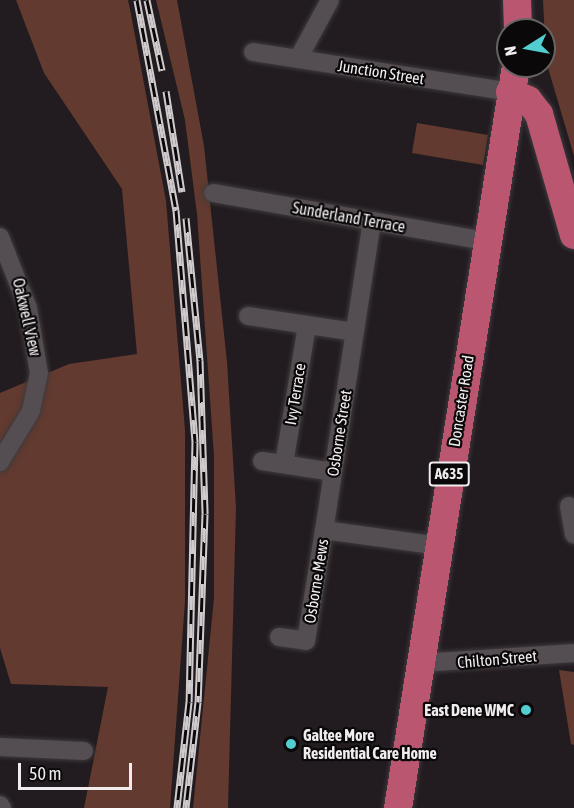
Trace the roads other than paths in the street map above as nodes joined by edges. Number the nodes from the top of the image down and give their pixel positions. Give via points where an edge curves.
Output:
1 (330, 0) edge
2 (517, 0) edge
3 (518, 18) edge
4 (253, 52) dead end
5 (298, 59) junction
6 (525, 78) edge
7 (513, 79) edge
8 (542, 127) junction
9 (502, 140) junction
10 (213, 193) dead end
11 (372, 221) junction
12 (574, 235) edge
13 (0, 237) edge
14 (486, 241) junction
15 (248, 316) dead end
16 (307, 325) junction
17 (355, 332) junction
18 (262, 461) dead end
19 (0, 462) edge
20 (284, 464) junction
21 (333, 472) junction
22 (569, 506) dead end
23 (324, 530) junction
24 (574, 535) edge
25 (439, 546) junction
26 (279, 638) dead end
27 (574, 653) edge
28 (421, 663) junction
29 (0, 747) edge
30 (84, 752) dead end
31 (398, 808) edge

1 - 5 street
2 - 3 highway
4 - 5 street, Junction Street
5 - 7 street, Junction Street
6 - 8 highway
7 - 8 highway
7 - 9 highway, Doncaster Road / A635
8 - 9 highway via 522,128
8 - 12 highway
9 - 14 highway, Doncaster Road / A635
10 - 11 street, Sunderland Terrace
11 - 14 street, Sunderland Terrace
11 - 17 street, Osborne Street
13 - 19 street, Oakwell View via 28,308 39,373 31,411
14 - 25 highway, Doncaster Road / A635
15 - 16 street
16 - 17 street
16 - 20 street, Ivy Terrace
17 - 21 street, Osborne Street
18 - 20 street
20 - 21 street
21 - 23 street, Osborne Street
22 - 24 street
23 - 25 street
23 - 26 street, Osborne Mews via 306,640
25 - 28 highway, Doncaster Road / A635
27 - 28 street, Chilton Street
28 - 31 highway, Doncaster Road / A635
29 - 30 street

